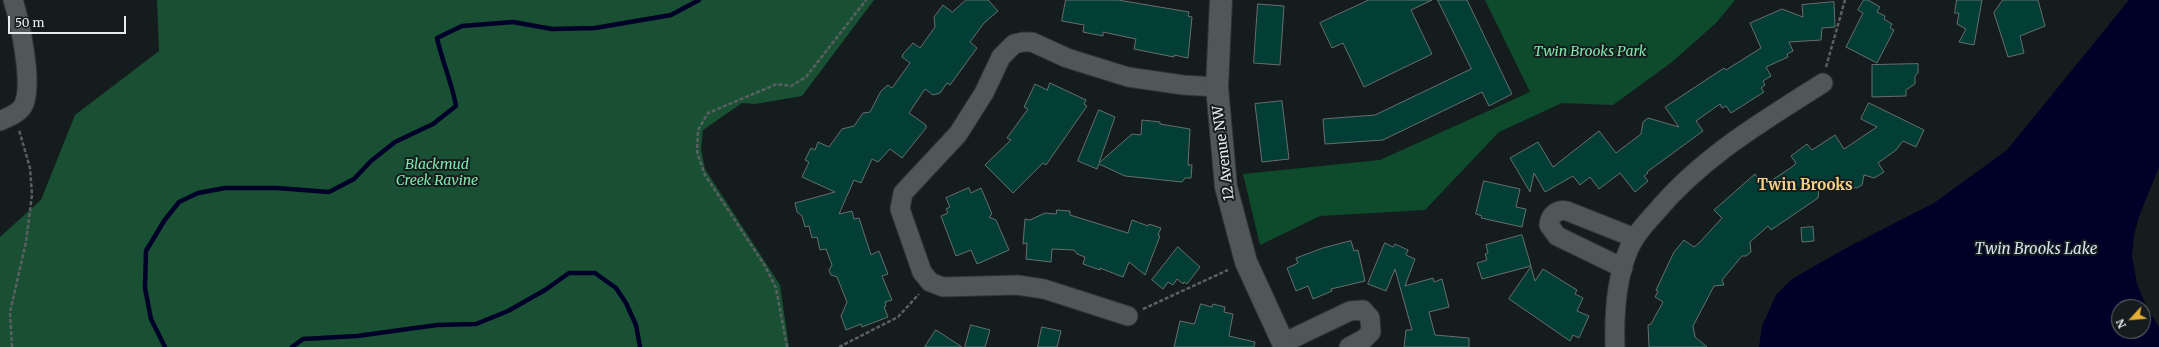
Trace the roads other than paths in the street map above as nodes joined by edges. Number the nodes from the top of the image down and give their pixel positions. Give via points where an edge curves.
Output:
1 (12, 0) edge
2 (1221, 0) edge
3 (1823, 83) road end
4 (1217, 87) junction
5 (10, 116) edge
6 (1635, 238) junction
7 (1623, 268) junction
8 (1128, 316) road end
9 (1284, 345) edge
10 (1349, 347) edge
11 (1615, 347) edge

1 - 5 street via 19,20 25,54 24,102
2 - 4 street, 12 Avenue NW
3 - 6 street via 1740,136 1702,164 1669,196
4 - 8 street via 1128,77 1067,58 1032,42 1014,44 1001,57 984,93 958,134 908,185 900,200 903,219 920,266 930,282 951,288 1006,285 1044,288
4 - 9 street, 12 Avenue NW via 1226,187 1235,225 1246,262
6 - 7 street via 1627,252
6 - 7 street via 1567,211 1558,211 1551,217 1549,225 1557,236
7 - 11 street via 1614,326
9 - 10 street, 12 Avenue NW via 1350,311 1363,310 1370,318 1371,332

